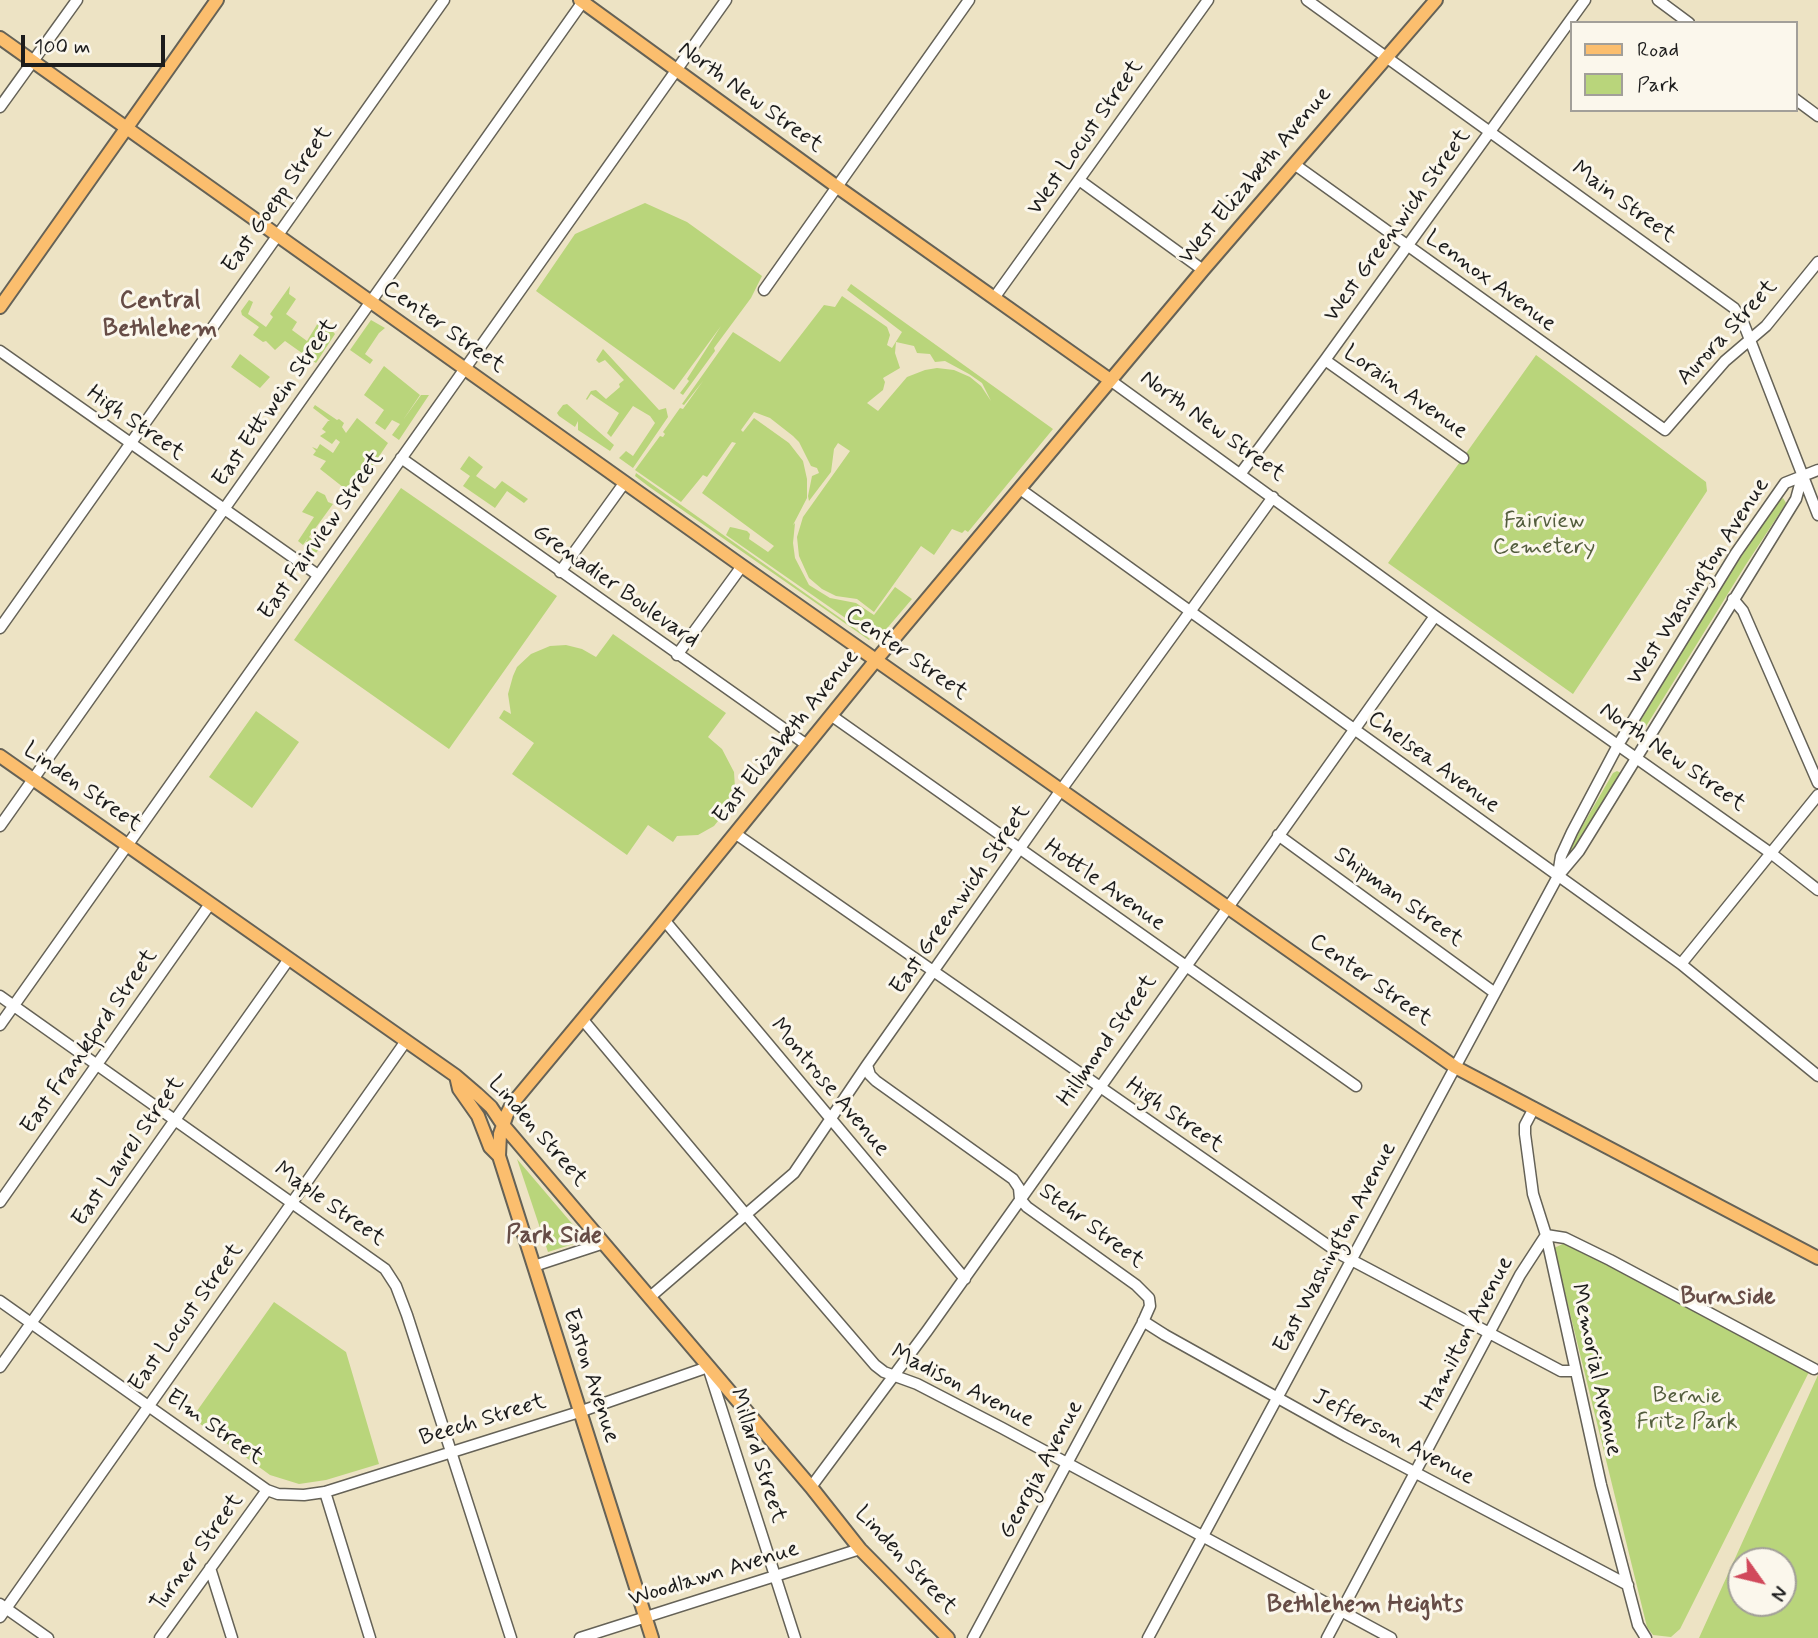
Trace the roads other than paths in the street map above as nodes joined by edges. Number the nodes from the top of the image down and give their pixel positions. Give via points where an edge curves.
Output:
1 (77, 0) edge
2 (217, 0) edge
3 (444, 0) edge
4 (726, 0) edge
5 (969, 0) edge
6 (1208, 0) edge
7 (1307, 0) edge
8 (1436, 0) edge
9 (1585, 0) edge
10 (1658, 0) edge
11 (582, 1) edge
12 (1686, 21) edge
13 (0, 38) edge
14 (1385, 57) junction
15 (33, 61) junction
16 (676, 70) junction
17 (1797, 100) edge
18 (0, 107) edge
19 (1818, 116) edge
20 (126, 128) junction
21 (1489, 132) junction
22 (1294, 164) junction
23 (1079, 180) junction
24 (836, 186) junction
25 (276, 235) junction
26 (1408, 246) junction
27 (1818, 262) edge
28 (1203, 270) junction
29 (764, 290) dead end
30 (995, 298) junction
31 (370, 302) junction
32 (0, 307) edge
33 (1749, 339) junction
34 (0, 351) edge
35 (1325, 360) junction
36 (464, 369) junction
37 (1110, 380) junction
38 (1665, 430) joint
39 (130, 444) junction
40 (401, 458) junction
41 (1463, 458) dead end
42 (1818, 470) edge
43 (1241, 473) junction
44 (1802, 477) junction
45 (625, 482) junction
46 (1020, 489) junction
47 (1273, 497) junction
48 (224, 510) junction
49 (1818, 515) edge
50 (742, 565) junction
51 (560, 572) junction
52 (318, 575) junction
53 (1733, 599) junction
54 (1190, 613) junction
55 (1435, 615) junction
56 (0, 628) edge
57 (677, 655) junction
58 (876, 660) junction
59 (832, 716) junction
60 (1355, 729) junction
61 (1618, 745) junction
62 (807, 746) junction
63 (0, 756) edge
64 (1636, 758) junction
65 (33, 779) junction
66 (1818, 783) edge
67 (1061, 790) junction
68 (1818, 795) edge
69 (0, 826) edge
70 (736, 834) junction
71 (1278, 835) junction
72 (127, 844) junction
73 (1019, 850) junction
74 (1772, 854) junction
75 (1558, 876) junction
76 (1818, 890) edge
77 (210, 904) junction
78 (1227, 906) junction
79 (665, 921) junction
80 (289, 958) junction
81 (1681, 964) junction
82 (1184, 966) junction
83 (935, 970) junction
84 (1495, 993) junction
85 (0, 996) edge
86 (14, 1006) junction
87 (583, 1020) junction
88 (0, 1025) edge
89 (406, 1041) junction
90 (98, 1065) junction
91 (867, 1065) junction
92 (1455, 1066) junction
93 (456, 1076) junction
94 (1818, 1076) edge
95 (1356, 1086) dead end
96 (1099, 1087) junction
97 (1534, 1108) junction
98 (175, 1120) junction
99 (830, 1121) junction
100 (503, 1125) junction
101 (499, 1156) junction
102 (1020, 1199) junction
103 (0, 1202) edge
104 (293, 1203) junction
105 (747, 1216) junction
106 (1546, 1234) junction
107 (604, 1243) junction
108 (1818, 1258) edge
109 (1351, 1261) junction
110 (534, 1266) junction
111 (965, 1279) junction
112 (650, 1297) junction
113 (0, 1301) edge
114 (1143, 1321) junction
115 (32, 1323) junction
116 (1490, 1334) junction
117 (0, 1367) edge
118 (708, 1367) junction
119 (1814, 1369) dead end
120 (1575, 1371) junction
121 (894, 1374) junction
122 (1277, 1398) junction
123 (148, 1405) junction
124 (579, 1412) junction
125 (451, 1451) junction
126 (1068, 1464) junction
127 (1416, 1473) junction
128 (811, 1487) junction
129 (267, 1490) junction
130 (325, 1492) junction
131 (1203, 1537) junction
132 (860, 1549) junction
133 (211, 1568) junction
134 (775, 1577) junction
135 (1628, 1585) junction
136 (2, 1610) edge
137 (1341, 1612) junction
138 (645, 1617) junction
139 (48, 1638) edge
140 (160, 1638) edge
141 (232, 1638) edge
142 (370, 1638) edge
143 (511, 1638) edge
144 (580, 1638) edge
145 (652, 1638) edge
146 (795, 1638) edge
147 (948, 1638) edge
148 (973, 1638) edge
149 (1148, 1638) edge
150 (1327, 1638) edge
151 (1391, 1638) edge
152 (1646, 1638) edge

1 - 15 street
2 - 20 main road
3 - 25 street, East Goepp Street
4 - 16 street, East Fairview Street
5 - 24 street
6 - 23 street, West Locust Street
7 - 14 street, Main Street
8 - 14 main road, West Elizabeth Avenue
9 - 21 street, West Greenwich Street
10 - 12 street
11 - 16 main road, North New Street
11 - 31 street, East Ettwein Street
13 - 15 main road, Center Street
14 - 21 street, Main Street
14 - 22 main road, West Elizabeth Avenue
15 - 18 street
15 - 20 main road, Center Street
16 - 24 main road, North New Street
16 - 36 street, East Fairview Street
17 - 19 street
20 - 25 main road, Center Street
20 - 32 main road
21 - 26 street, West Greenwich Street
21 - 33 street, Main Street via 1721,297 1739,316
22 - 26 street, Lennox Avenue
22 - 28 main road, West Elizabeth Avenue
23 - 28 street
23 - 30 street, West Locust Street
24 - 29 street
24 - 30 main road, North New Street
25 - 31 main road, Center Street
25 - 39 street, East Goepp Street
26 - 35 street, West Greenwich Street
26 - 38 street, Lennox Avenue
27 - 33 street, Aurora Street via 1766,326
28 - 37 main road, West Elizabeth Avenue
30 - 37 main road, North New Street
31 - 36 main road, Center Street
31 - 48 street, East Ettwein Street
33 - 38 street, Aurora Street
33 - 44 street, Main Street
34 - 39 street, High Street
35 - 41 street, Lorain Avenue
35 - 43 street, West Greenwich Street
36 - 40 street, East Fairview Street
36 - 45 main road, Center Street
37 - 43 street, North New Street
37 - 46 main road, East Elizabeth Avenue
39 - 48 street, High Street
39 - 56 street, East Goepp Street
40 - 51 street, Grenadier Boulevard
40 - 52 street, East Fairview Street
42 - 44 street
43 - 47 street, North New Street
44 - 49 street, Main Street
44 - 53 street, West Washington Avenue via 1796,499
44 - 61 street, West Washington Avenue via 1785,483 1771,500
45 - 50 main road, Center Street
45 - 51 street
46 - 54 street, Chelsea Avenue
46 - 58 main road, East Elizabeth Avenue
47 - 54 street, East Greenwich Street
47 - 55 street, North New Street
48 - 52 street, High Street
48 - 65 street, East Ettwein Street
50 - 57 street
50 - 58 main road, Center Street
51 - 57 street, Grenadier Boulevard
52 - 72 street, East Fairview Street
53 - 64 street, West Washington Avenue
53 - 66 street via 1743,611
54 - 60 street, Chelsea Avenue
54 - 67 street, East Greenwich Street
55 - 60 street, Hillmond Street
55 - 61 street, North New Street
57 - 62 street, Grenadier Boulevard
58 - 59 main road, East Elizabeth Avenue
58 - 67 main road, Center Street
59 - 62 main road, East Elizabeth Avenue
59 - 73 street, Hottle Avenue
60 - 71 street, Hillmond Street
60 - 75 street, Chelsea Avenue
61 - 64 street, North New Street
61 - 75 street, East Washington Avenue via 1561,856
62 - 70 main road, East Elizabeth Avenue
63 - 65 main road, Linden Street
64 - 74 street, North New Street
64 - 75 street, East Washington Avenue via 1579,851
65 - 69 street, East Ettwein Street
65 - 72 main road, Linden Street
67 - 73 street, East Greenwich Street
67 - 78 main road, Center Street
68 - 74 street
70 - 79 main road, East Elizabeth Avenue
70 - 83 street, High Street
71 - 78 street, Hillmond Street
71 - 84 street, Shipman Street
72 - 77 main road, Linden Street
72 - 86 street, East Fairview Street
73 - 82 street, Hottle Avenue
73 - 83 street, East Greenwich Street
74 - 76 street, North New Street
74 - 81 street
75 - 81 street, Chelsea Avenue
75 - 84 street, East Washington Avenue
77 - 80 main road, Linden Street
77 - 90 street, East Frankford Street
78 - 82 street, Hillmond Street
78 - 92 main road, Center Street
79 - 87 main road, East Elizabeth Avenue
79 - 99 street, Montrose Avenue
80 - 89 main road, Linden Street
80 - 98 street, East Laurel Street
81 - 94 street, Chelsea Avenue
82 - 95 street, Hottle Avenue
82 - 96 street, Hillmond Street
83 - 91 street, East Greenwich Street
83 - 96 street, High Street
84 - 92 street, East Washington Avenue
85 - 86 street, Maple Street
86 - 88 street, East Fairview Street
86 - 90 street, Maple Street
87 - 100 main road, East Elizabeth Avenue via 512,1104
87 - 105 street, Madison Avenue
89 - 93 main road, Linden Street
89 - 104 street, East Locust Street
90 - 98 street, Maple Street
90 - 103 street, East Frankford Street
91 - 99 street, East Greenwich Street
91 - 102 street, Stehr Street via 876,1081 1013,1179
92 - 97 main road, Center Street
92 - 109 street, East Washington Avenue
93 - 100 main road, Linden Street via 491,1107
93 - 101 main road via 490,1147
96 - 102 street, Hillmond Street
96 - 109 street, High Street
97 - 106 street, Memorial Avenue via 1525,1134 1533,1194
97 - 108 main road, Center Street
98 - 104 street, Maple Street
98 - 115 street, East Laurel Street
99 - 105 street, East Greenwich Street via 794,1173
99 - 111 street, Montrose Avenue
100 - 101 main road, Easton Avenue
100 - 107 main road, Linden Street
101 - 110 main road, Easton Avenue
102 - 111 street, Hillmond Street
102 - 114 street, Stehr Street via 1144,1292 1150,1306
104 - 123 street, East Locust Street
104 - 125 street, Maple Street via 391,1276
105 - 112 street, East Greenwich Street
105 - 121 street, Madison Avenue via 875,1365
106 - 116 street, Hamilton Avenue
106 - 119 street via 1599,1254
106 - 120 street, Memorial Avenue
107 - 110 street
107 - 112 main road, Linden Street
109 - 116 street, High Street
109 - 122 street, East Washington Avenue
110 - 124 main road, Easton Avenue
111 - 121 street, Hillmond Street
112 - 118 main road, Linden Street
113 - 115 street, Elm Street
114 - 122 street, Jefferson Avenue
114 - 126 street, Georgia Avenue
115 - 117 street, East Laurel Street
115 - 123 street, Elm Street
116 - 120 street, High Street via 1561,1370
116 - 127 street, Hamilton Avenue
118 - 124 street, Beech Street
118 - 128 main road, Linden Street
118 - 134 street, Millard Street
120 - 135 street, Memorial Avenue
121 - 126 street, Madison Avenue
121 - 128 street, Hillmond Street
122 - 127 street, Jefferson Avenue
122 - 131 street, East Washington Avenue
123 - 129 street, Elm Street
123 - 136 street, East Locust Street
124 - 125 street, Beech Street
124 - 138 main road, Easton Avenue
125 - 130 street, Beech Street
125 - 143 street, Maple Street
126 - 131 street, Madison Avenue
126 - 148 street, Georgia Avenue
127 - 135 street, Jefferson Avenue
127 - 137 street, Hamilton Avenue
128 - 132 main road, Linden Street
129 - 130 street, Beech Street via 290,1495
129 - 133 street, Turner Street
130 - 142 street
131 - 137 street, Madison Avenue
131 - 149 street, East Washington Avenue
132 - 134 street, Woodlawn Avenue
132 - 147 main road, Linden Street
133 - 140 street, Turner Street
133 - 141 street
134 - 138 street, Woodlawn Avenue
134 - 146 street, Millard Street
135 - 152 street, Memorial Avenue
136 - 139 street
137 - 150 street, Hamilton Avenue
137 - 151 street, Madison Avenue
138 - 144 street, Woodlawn Avenue
138 - 145 main road, Easton Avenue

